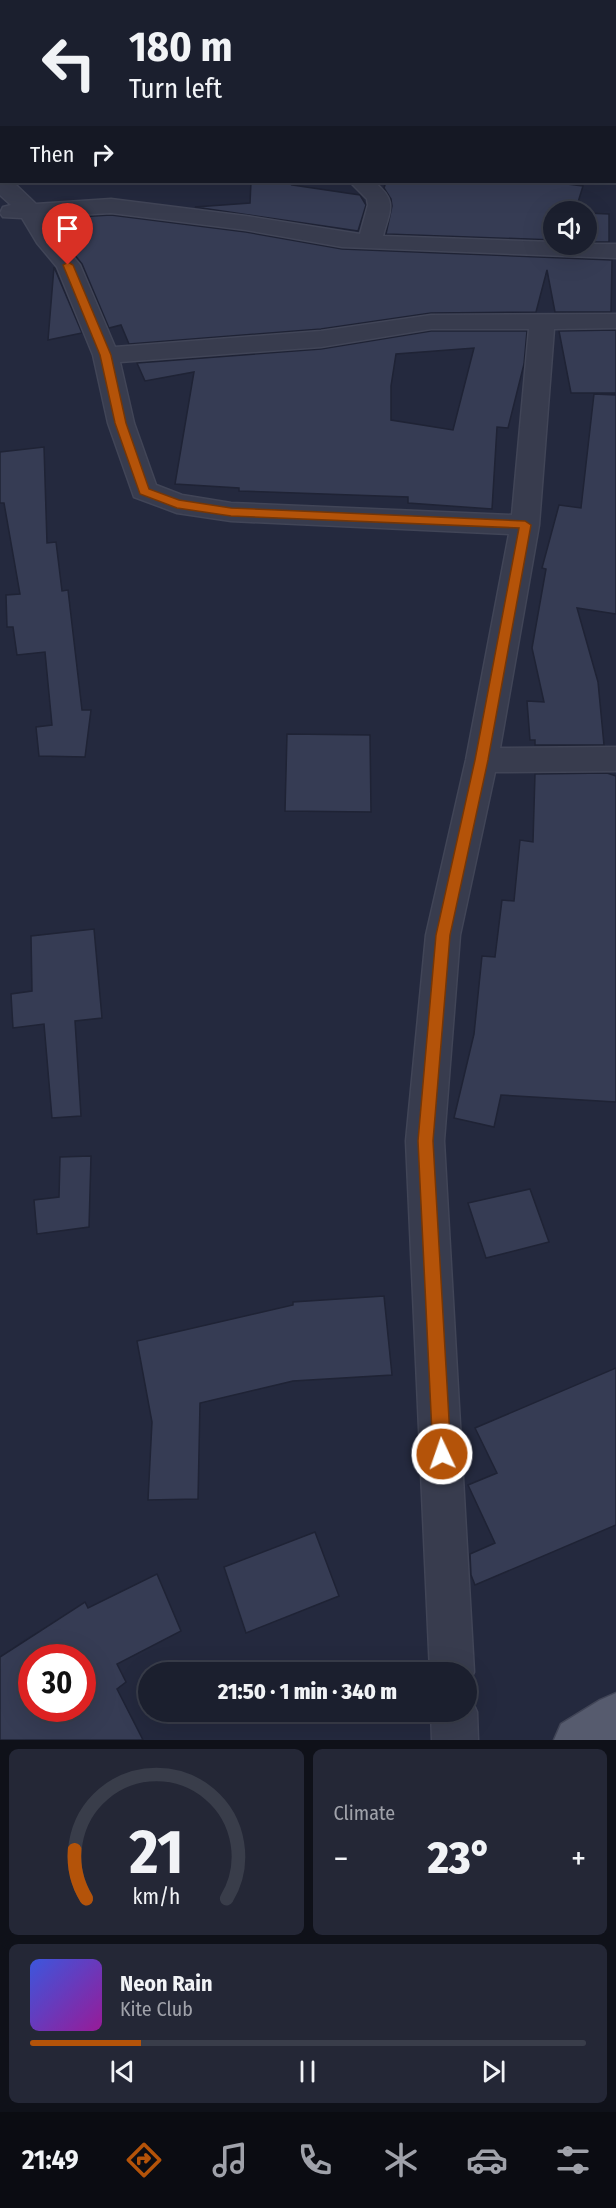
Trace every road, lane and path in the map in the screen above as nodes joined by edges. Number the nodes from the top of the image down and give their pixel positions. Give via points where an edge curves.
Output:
1 (1, 183) edge
2 (362, 183) edge
3 (28, 209) junction
4 (0, 214) edge
5 (370, 242) junction
6 (616, 251) edge
7 (542, 321) junction
8 (616, 321) edge
9 (106, 355) junction
10 (525, 525) junction
11 (616, 759) edge
12 (482, 760) junction
13 (451, 1662) edge
14 (616, 1716) edge
15 (454, 1722) edge
16 (455, 1740) edge
17 (577, 1740) edge

1 - 3 street
2 - 5 street via 378,196 380,205
3 - 4 street
3 - 5 street via 111,206
3 - 9 street via 45,238 68,265
5 - 6 street
7 - 8 street
7 - 9 street via 431,322 321,339
7 - 10 street
9 - 10 street via 121,423 144,491 177,504 231,512
10 - 12 street
11 - 12 street
12 - 13 street via 443,935 425,1141
14 - 17 main road
15 - 16 street

